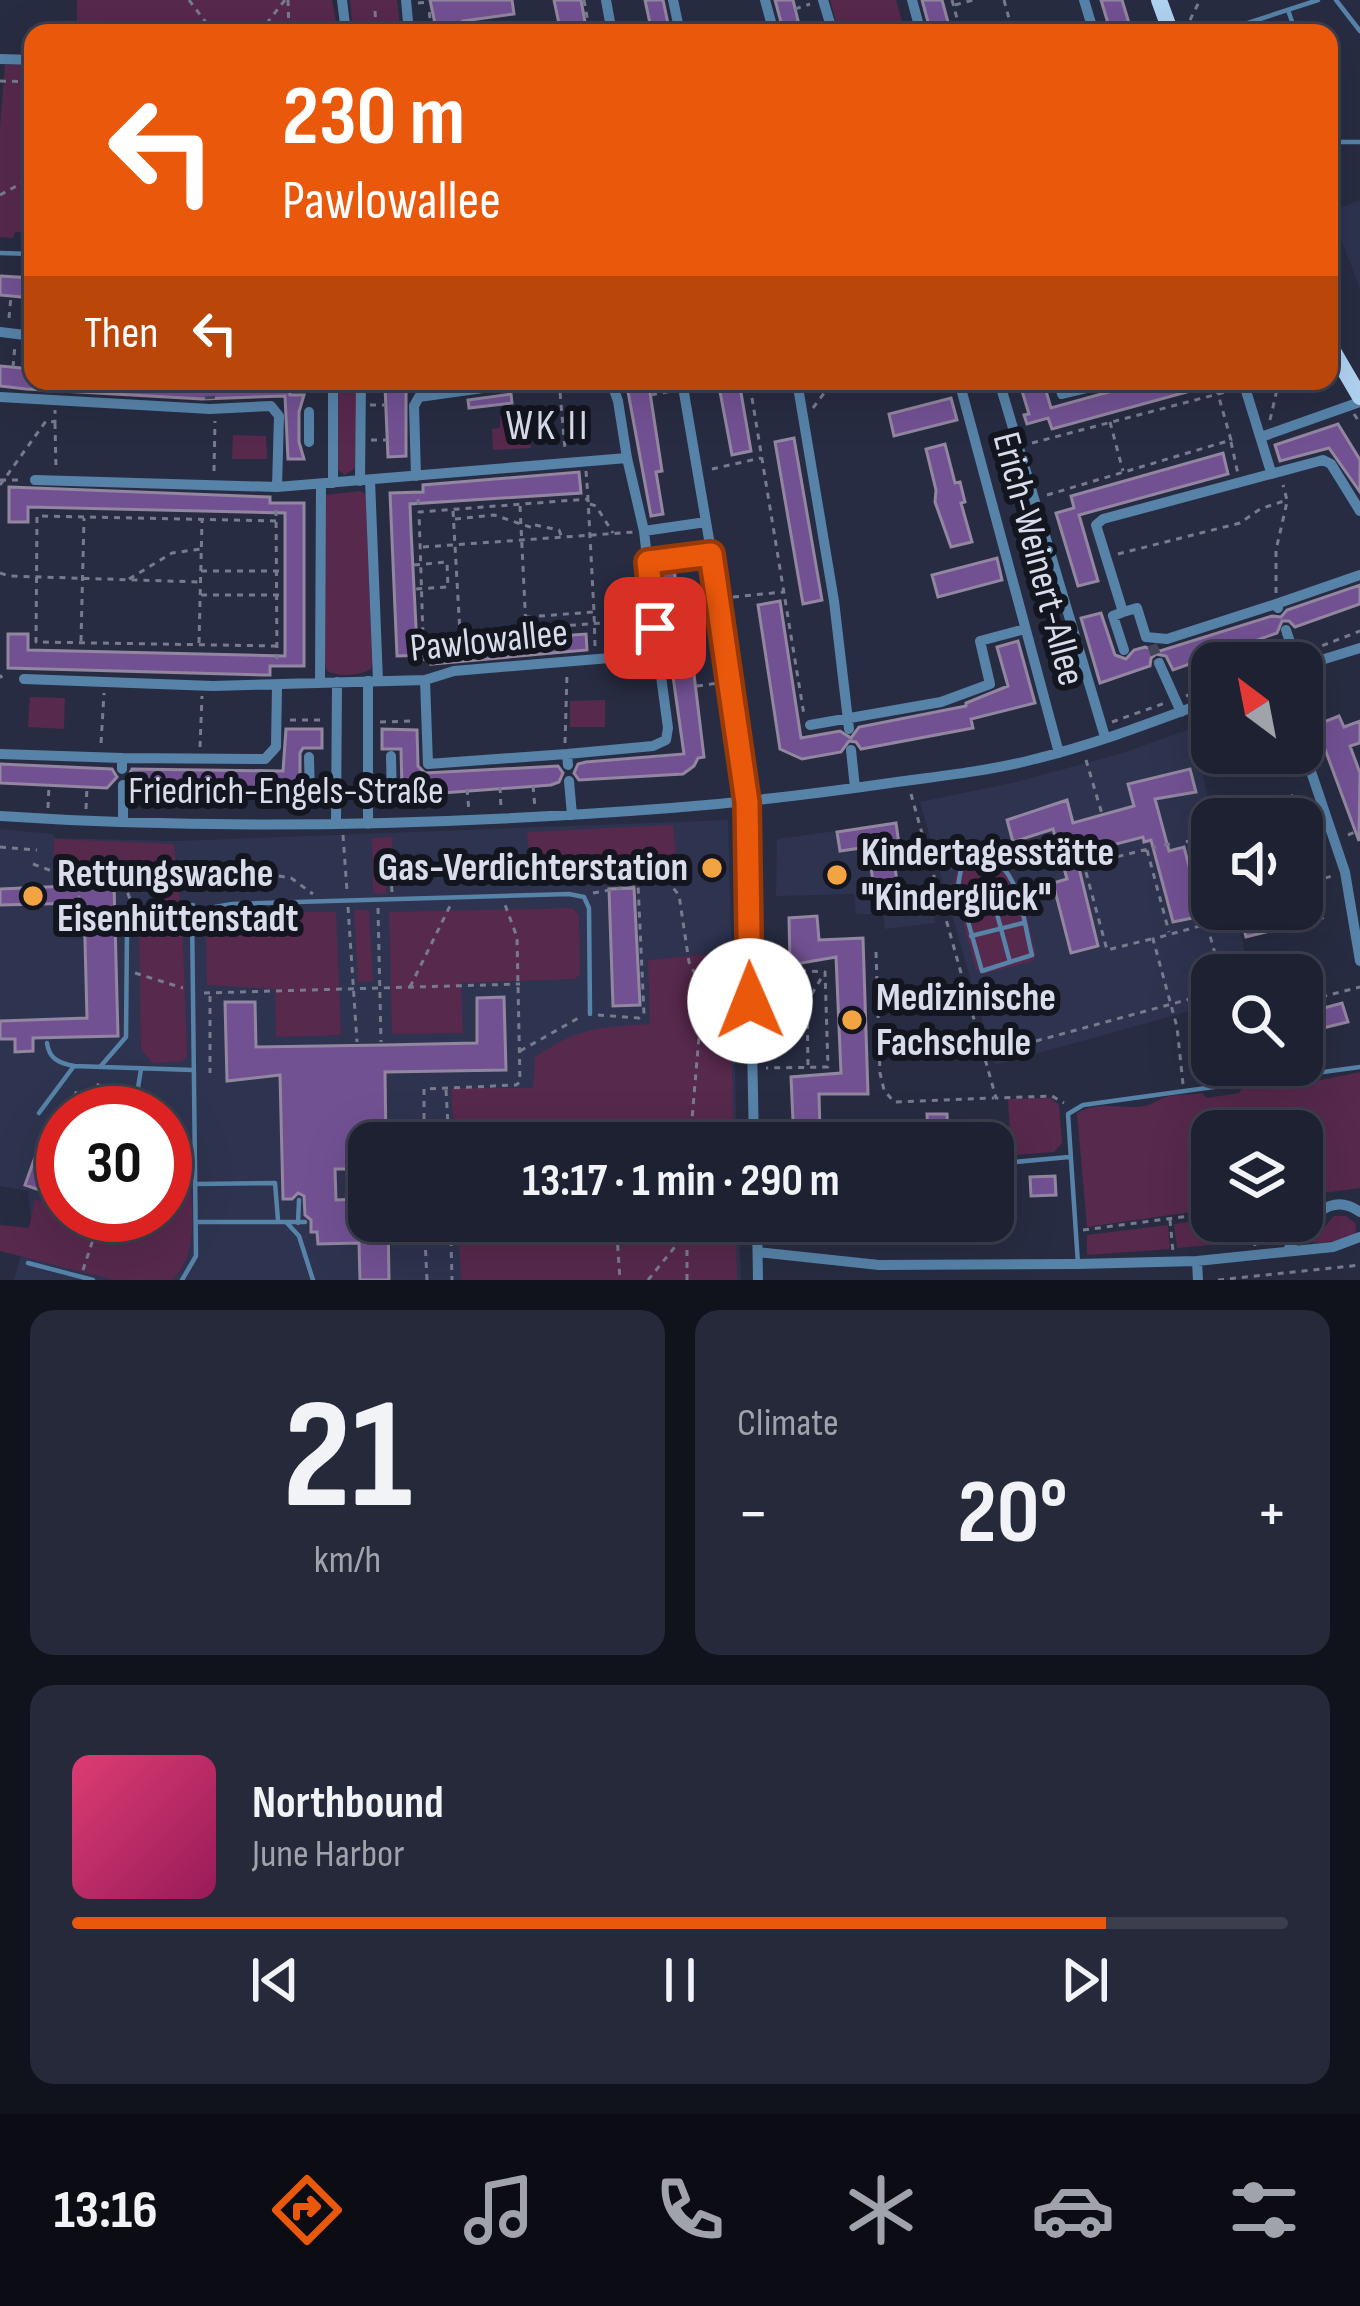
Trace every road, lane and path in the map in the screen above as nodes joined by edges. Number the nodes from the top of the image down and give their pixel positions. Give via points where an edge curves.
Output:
1 (189, 0) edge
2 (286, 0) edge
3 (823, 0) edge
4 (973, 0) edge
5 (1200, 0) edge
6 (1318, 0) edge
7 (1336, 0) edge
8 (952, 3) edge
9 (413, 4) edge
10 (430, 6) edge
11 (795, 9) dead end
12 (1288, 10) junction
13 (375, 11) dead end
14 (1190, 20) dead end
15 (207, 24) edge
16 (266, 24) edge
17 (376, 24) edge
18 (1245, 24) edge
19 (1293, 24) edge
20 (1360, 32) edge
21 (10, 296) dead end
22 (8, 333) edge
23 (13, 367) dead end
24 (1354, 375) edge
25 (333, 390) edge
26 (361, 390) edge
27 (468, 390) edge
28 (560, 390) edge
29 (615, 390) edge
30 (667, 390) edge
31 (684, 390) edge
32 (750, 390) edge
33 (798, 390) edge
34 (825, 390) edge
35 (961, 390) edge
36 (1002, 390) edge
37 (1217, 390) edge
38 (1228, 390) edge
39 (1246, 390) edge
40 (1277, 390) edge
41 (1218, 394) junction
42 (651, 395) dead end
43 (56, 397) junction
44 (0, 398) edge
45 (1360, 399) edge
46 (212, 406) junction
47 (309, 412) dead end
48 (1110, 421) junction
49 (55, 422) junction
50 (804, 425) junction
51 (1261, 437) junction
52 (361, 440) junction
53 (388, 440) dead end
54 (1231, 440) junction
55 (308, 442) dead end
56 (1018, 447) junction
57 (762, 457) junction
58 (627, 458) junction
59 (586, 461) junction
60 (566, 463) junction
61 (1276, 471) junction
62 (698, 472) junction
63 (1124, 472) junction
64 (416, 476) junction
65 (34, 480) joint
66 (57, 480) junction
67 (1239, 480) junction
68 (365, 481) junction
69 (1, 482) edge
70 (327, 484) junction
71 (214, 485) junction
72 (277, 487) junction
73 (1034, 499) junction
74 (418, 500) dead end
75 (1287, 500) junction
76 (588, 501) junction
77 (520, 504) junction
78 (95, 506) dead end
79 (57, 507) dead end
80 (135, 507) dead end
81 (175, 508) dead end
82 (453, 509) junction
83 (276, 510) dead end
84 (213, 511) dead end
85 (28, 512) dead end
86 (250, 512) dead end
87 (419, 512) junction
88 (1360, 512) edge
89 (37, 516) junction
90 (57, 517) junction
91 (85, 517) junction
92 (95, 518) junction
93 (134, 518) junction
94 (174, 519) junction
95 (454, 519) junction
96 (202, 520) junction
97 (213, 520) junction
98 (250, 520) junction
99 (276, 521) junction
100 (706, 522) junction
101 (522, 524) junction
102 (644, 532) junction
103 (615, 534) junction
104 (592, 536) junction
105 (562, 538) junction
106 (523, 541) junction
107 (456, 545) junction
108 (421, 547) junction
109 (202, 549) junction
110 (711, 554) junction
111 (1105, 557) junction
112 (648, 562) junction
113 (421, 567) junction
114 (414, 568) dead end
115 (201, 571) junction
116 (0, 573) edge
117 (1360, 575) edge
118 (36, 577) junction
119 (83, 579) junction
120 (128, 580) junction
121 (201, 582) junction
122 (280, 583) junction
123 (415, 586) dead end
124 (422, 586) junction
125 (785, 592) junction
126 (200, 595) junction
127 (719, 598) junction
128 (1277, 607) junction
129 (594, 612) junction
130 (1123, 612) junction
131 (525, 617) junction
132 (654, 619) junction
133 (594, 624) junction
134 (526, 629) junction
135 (1025, 629) junction
136 (1286, 630) dead end
137 (1360, 632) edge
138 (460, 634) junction
139 (423, 637) junction
140 (28, 642) dead end
141 (36, 642) junction
142 (1291, 642) edge
143 (81, 643) junction
144 (199, 645) junction
145 (1323, 645) edge
146 (277, 646) junction
147 (1360, 648) edge
148 (424, 649) dead end
149 (1124, 650) dead end
150 (658, 654) junction
151 (1323, 658) edge
152 (277, 659) dead end
153 (596, 660) junction
154 (568, 663) junction
155 (1159, 663) tunnel mouth
156 (24, 680) dead end
157 (425, 680) junction
158 (373, 681) junction
159 (320, 682) junction
160 (337, 682) junction
161 (731, 682) junction
162 (104, 683) junction
163 (203, 686) junction
164 (277, 686) junction
165 (697, 686) dead end
166 (1191, 698) edge
167 (1191, 704) edge
168 (1178, 706) junction
169 (1191, 717) edge
170 (276, 720) junction
171 (302, 720) junction
172 (338, 721) junction
173 (427, 721) junction
174 (368, 722) junction
175 (400, 722) junction
176 (848, 724) junction
177 (810, 725) joint
178 (302, 729) dead end
179 (400, 729) dead end
180 (1103, 731) junction
181 (1082, 747) junction
182 (851, 750) dead end
183 (1059, 753) junction
184 (0, 754) edge
185 (391, 756) dead end
186 (101, 757) junction
187 (309, 757) dead end
188 (566, 759) junction
189 (200, 760) junction
190 (1313, 774) edge
191 (569, 781) dead end
192 (907, 781) junction
193 (49, 785) dead end
194 (123, 785) dead end
195 (533, 785) dead end
196 (87, 787) dead end
197 (500, 787) dead end
198 (467, 788) dead end
199 (855, 788) junction
200 (161, 789) dead end
201 (199, 789) dead end
202 (235, 789) dead end
203 (274, 798) dead end
204 (434, 798) dead end
205 (747, 802) junction
206 (1102, 814) dead end
207 (572, 815) junction
208 (0, 816) edge
209 (535, 817) junction
210 (48, 819) junction
211 (502, 819) junction
212 (470, 820) junction
213 (86, 821) junction
214 (123, 822) junction
215 (162, 824) junction
216 (201, 824) junction
217 (236, 824) junction
218 (368, 824) junction
219 (340, 828) junction
220 (1360, 830) edge
221 (1335, 839) junction
222 (1187, 840) dead end
223 (0, 847) edge
224 (1156, 847) dead end
225 (37, 850) dead end
226 (1147, 850) junction
227 (1191, 857) edge
228 (508, 859) dead end
229 (402, 863) dead end
230 (33, 864) dead end
231 (1345, 872) junction
232 (58, 873) junction
233 (266, 874) dead end
234 (1323, 879) edge
235 (638, 884) junction
236 (502, 896) junction
237 (529, 896) junction
238 (454, 897) junction
239 (584, 897) junction
240 (961, 897) junction
241 (392, 899) junction
242 (347, 900) junction
243 (377, 900) junction
244 (324, 901) junction
245 (193, 905) dead end
246 (65, 915) dead end
247 (139, 921) junction
248 (1023, 923) junction
249 (1001, 928) junction
250 (1191, 928) edge
251 (1170, 934) junction
252 (971, 936) junction
253 (1153, 939) junction
254 (876, 952) dead end
255 (1360, 961) edge
256 (1010, 963) junction
257 (749, 967) junction
258 (126, 970) junction
259 (824, 972) junction
260 (520, 984) junction
261 (1360, 987) edge
262 (355, 989) junction
263 (381, 989) junction
264 (409, 989) junction
265 (192, 991) junction
266 (210, 994) junction
267 (1323, 996) edge
268 (1191, 999) edge
269 (1171, 1005) junction
270 (590, 1014) junction
271 (1036, 1041) dead end
272 (357, 1042) dead end
273 (381, 1042) dead end
274 (47, 1043) dead end
275 (520, 1051) junction
276 (74, 1066) junction
277 (1360, 1066) edge
278 (100, 1067) junction
279 (808, 1067) junction
280 (752, 1069) junction
281 (142, 1070) junction
282 (194, 1070) junction
283 (211, 1073) dead end
284 (59, 1086) edge
285 (139, 1086) edge
286 (446, 1088) junction
287 (1184, 1092) junction
288 (996, 1098) junction
289 (1068, 1114) junction
290 (424, 1122) edge
291 (448, 1122) edge
292 (692, 1122) edge
293 (753, 1122) edge
294 (1069, 1157) junction
295 (1014, 1162) edge
296 (195, 1184) junction
297 (1360, 1198) edge
298 (298, 1200) dead end
299 (1346, 1203) junction
300 (1360, 1212) edge
301 (1191, 1216) edge
302 (280, 1220) junction
303 (1170, 1220) junction
304 (197, 1222) junction
305 (1075, 1231) junction
306 (92, 1242) edge
307 (425, 1242) edge
308 (452, 1242) edge
309 (618, 1242) edge
310 (679, 1242) edge
311 (687, 1242) edge
312 (758, 1242) edge
313 (1254, 1242) edge
314 (1357, 1242) edge
315 (1288, 1250) junction
316 (758, 1252) junction
317 (1256, 1253) junction
318 (1174, 1260) junction
319 (1197, 1261) junction
320 (28, 1263) dead end
321 (1022, 1264) junction
322 (1078, 1264) junction
323 (879, 1265) junction
324 (1360, 1265) edge
325 (80, 1277) edge
326 (93, 1280) edge
327 (182, 1280) edge
328 (313, 1280) edge
329 (427, 1280) edge
330 (452, 1280) edge
331 (620, 1280) edge
332 (648, 1280) edge
333 (687, 1280) edge
334 (758, 1280) edge
335 (876, 1280) edge
336 (1022, 1280) edge
337 (1198, 1280) edge
338 (1218, 1280) edge

1 - 15 path
2 - 16 path
3 - 11 path
4 - 8 path
5 - 14 path
6 - 12 lane
7 - 20 lane
9 - 10 path
12 - 18 lane
12 - 19 lane
13 - 17 path
21 - 22 path
22 - 23 path
24 - 45 main road
25 - 70 street
26 - 52 street, Pawlowallee
27 - 64 street via 419,397
28 - 60 path
29 - 58 street
30 - 42 path
31 - 62 street
32 - 57 path
33 - 50 street
34 - 50 path
35 - 135 street, Erich-Weinert-Allee
36 - 56 street, Erich-Weinert-Allee
37 - 41 path
38 - 41 path
39 - 51 street
40 - 51 path
41 - 48 path
41 - 54 path
43 - 44 street
43 - 46 street
43 - 49 path
45 - 51 street
46 - 71 path
46 - 72 street via 275,407
47 - 55 street
48 - 56 path
48 - 63 path
49 - 66 path
49 - 69 path via 46,422
50 - 176 street
51 - 61 street
52 - 53 path
52 - 68 street, Pawlowallee
54 - 63 path
54 - 67 path
56 - 73 street, Erich-Weinert-Allee
57 - 62 path
57 - 125 path
58 - 59 street
58 - 102 street
59 - 60 street
59 - 76 path
60 - 64 street
61 - 67 street
61 - 75 path
61 - 88 street via 1323,460
62 - 100 street
63 - 73 path
64 - 68 street
65 - 66 street
65 - 69 path
66 - 71 street
67 - 111 street via 1102,519 1096,525
68 - 70 street
68 - 158 street, Pawlowallee
70 - 72 street
70 - 159 street
71 - 72 street
73 - 180 street, Erich-Weinert-Allee
74 - 87 path
75 - 111 path via 1240,523
75 - 128 path via 1276,550
76 - 77 path
76 - 103 path
76 - 104 path
77 - 82 path
77 - 101 path
78 - 92 path
79 - 90 path
80 - 93 path
81 - 94 path
82 - 87 path
82 - 95 path
83 - 99 path
84 - 97 path
85 - 89 path
86 - 98 path
87 - 108 path
89 - 90 path
89 - 118 path
90 - 91 path
91 - 92 path
91 - 119 path
92 - 93 path
93 - 94 path
94 - 96 path
95 - 101 path via 494,514
95 - 107 path
96 - 97 path
96 - 109 path
97 - 98 path
98 - 99 path
99 - 122 path
100 - 102 street
100 - 110 street
101 - 105 path via 559,530
101 - 106 path
102 - 103 path
102 - 112 street
103 - 104 path
104 - 105 path
104 - 129 path
105 - 106 path
106 - 107 path
106 - 131 path
107 - 108 path
107 - 138 path
108 - 113 path
109 - 115 path
109 - 120 path via 172,553
110 - 112 street
110 - 127 street
111 - 130 street
112 - 132 street
113 - 114 path
113 - 124 path
113 - 124 path via 447,562 448,574 448,587
115 - 121 path
115 - 122 path
116 - 118 path
117 - 128 street
118 - 119 path
118 - 141 path
119 - 120 path
119 - 143 path
120 - 121 path
121 - 126 path
122 - 126 path
122 - 146 path
123 - 124 path
124 - 139 path
125 - 127 path
125 - 177 path
126 - 144 path
127 - 161 street
128 - 130 street via 1151,641 1137,608
129 - 131 path
129 - 133 path
130 - 149 street via 1113,616
131 - 134 path
132 - 133 path
132 - 150 street
133 - 134 path
133 - 153 path
134 - 138 path
135 - 176 street via 980,641 990,683
135 - 183 street, Erich-Weinert-Allee
136 - 142 street
137 - 145 path
138 - 139 path
139 - 148 path
140 - 141 path
141 - 143 path
143 - 144 path
144 - 146 path
146 - 152 path
147 - 151 street
150 - 153 street, Pawlowallee
150 - 188 street, Friedrich-Engels-Straße via 666,740
153 - 154 street, Pawlowallee
154 - 157 street, Pawlowallee via 454,670
154 - 188 path
155 - 168 street
156 - 162 street, Pawlowallee
157 - 158 street, Pawlowallee
157 - 173 street, Friedrich-Engels-Straße
158 - 160 street, Pawlowallee
158 - 174 street, Pawlowallee
159 - 160 street, Pawlowallee
159 - 164 street, Pawlowallee
160 - 172 street
161 - 165 path
161 - 205 street
162 - 163 street, Pawlowallee
162 - 186 path
163 - 164 street, Pawlowallee
163 - 189 path
164 - 170 street
166 - 168 path
167 - 168 street, Friedrich-Engels-Straße
168 - 169 path
168 - 180 street, Friedrich-Engels-Straße
168 - 180 path
170 - 171 path
170 - 189 street via 276,747 265,759
171 - 172 path
171 - 178 path
172 - 219 street
173 - 175 path
173 - 188 street, Friedrich-Engels-Straße via 428,764
174 - 175 path
174 - 218 street, Pawlowallee
175 - 179 path
176 - 177 street
180 - 181 street, Friedrich-Engels-Straße
181 - 183 street, Friedrich-Engels-Straße
181 - 206 path
182 - 199 street
183 - 192 street, Friedrich-Engels-Straße
184 - 186 street
185 - 204 street via 392,799
186 - 189 street via 122,764
187 - 203 street via 316,797
190 - 221 street
191 - 207 street
192 - 199 street, Friedrich-Engels-Straße
192 - 288 path
193 - 210 path
194 - 214 street
195 - 209 path
196 - 213 path
197 - 211 path
198 - 212 path
199 - 205 street, Friedrich-Engels-Straße
200 - 215 path
201 - 216 path
202 - 217 path
205 - 207 street, Friedrich-Engels-Straße
205 - 257 street
207 - 209 street, Friedrich-Engels-Straße
208 - 210 street, Friedrich-Engels-Straße
209 - 211 street, Friedrich-Engels-Straße
210 - 213 street, Friedrich-Engels-Straße
211 - 212 street, Friedrich-Engels-Straße
212 - 218 street, Friedrich-Engels-Straße
213 - 214 street, Friedrich-Engels-Straße
214 - 215 street, Friedrich-Engels-Straße
215 - 216 street, Friedrich-Engels-Straße
216 - 217 street, Friedrich-Engels-Straße
217 - 219 street, Friedrich-Engels-Straße
218 - 219 street, Friedrich-Engels-Straße
219 - 242 path
220 - 221 path
221 - 231 street
222 - 227 path
223 - 225 path
224 - 226 path
226 - 251 path
226 - 253 path via 1084,866 1107,950
228 - 237 path via 528,861
229 - 241 path via 390,865
230 - 232 path
231 - 234 path
231 - 255 street
232 - 246 path via 79,894 78,914
232 - 247 path via 109,867
233 - 244 path via 291,878
235 - 239 path
235 - 270 path via 644,1014
235 - 292 path via 676,887 689,962 703,989
236 - 237 lane
236 - 238 lane
236 - 260 path via 517,937
237 - 239 lane
238 - 241 lane
238 - 264 path
239 - 270 lane
240 - 248 lane via 965,863 993,858 1009,873
240 - 249 lane via 992,910
240 - 252 lane
241 - 243 lane
242 - 243 lane
242 - 244 lane
242 - 262 path
243 - 263 path
244 - 265 lane via 192,911
245 - 247 lane
247 - 258 lane via 128,931
248 - 249 lane
248 - 256 lane via 1032,955
249 - 252 lane
249 - 256 lane
250 - 251 path
251 - 253 path
252 - 256 lane via 982,971
253 - 269 path
254 - 288 path via 880,1073 893,1102
257 - 259 path
257 - 280 street
258 - 265 path
258 - 278 lane via 126,1037
259 - 279 path via 807,1003
259 - 279 path via 828,1067
260 - 264 path
260 - 275 path
261 - 267 path
262 - 263 path
262 - 266 path
262 - 272 path
263 - 264 path
263 - 273 path
265 - 266 path
265 - 282 lane
266 - 283 path
268 - 269 path
269 - 271 path
269 - 287 path
270 - 275 path
274 - 276 lane via 58,1063
275 - 286 path via 516,1085
276 - 278 lane
276 - 284 lane
277 - 287 lane
278 - 281 lane
279 - 280 path
280 - 293 street
281 - 282 lane
281 - 285 lane
282 - 296 lane
286 - 290 path via 424,1089
286 - 291 path
287 - 289 lane via 1083,1105
288 - 289 path via 1052,1096
289 - 294 lane
294 - 295 lane
294 - 305 lane
296 - 302 lane via 275,1184
296 - 304 lane
297 - 299 street
298 - 302 lane via 302,1222
299 - 300 street
299 - 315 street via 1318,1212
301 - 303 path
302 - 304 lane
302 - 328 lane via 299,1236
303 - 305 path
303 - 318 path
304 - 327 lane via 196,1256
305 - 322 lane
306 - 325 path
307 - 329 path
308 - 330 path
309 - 331 path
310 - 332 path
311 - 333 path
312 - 316 street
313 - 317 path
314 - 315 street
315 - 317 street
316 - 323 street
316 - 334 street
317 - 319 street
318 - 319 street
318 - 322 street
319 - 337 street
320 - 325 lane
321 - 322 street
321 - 323 street
321 - 336 street
323 - 335 street
324 - 338 path
325 - 326 lane

